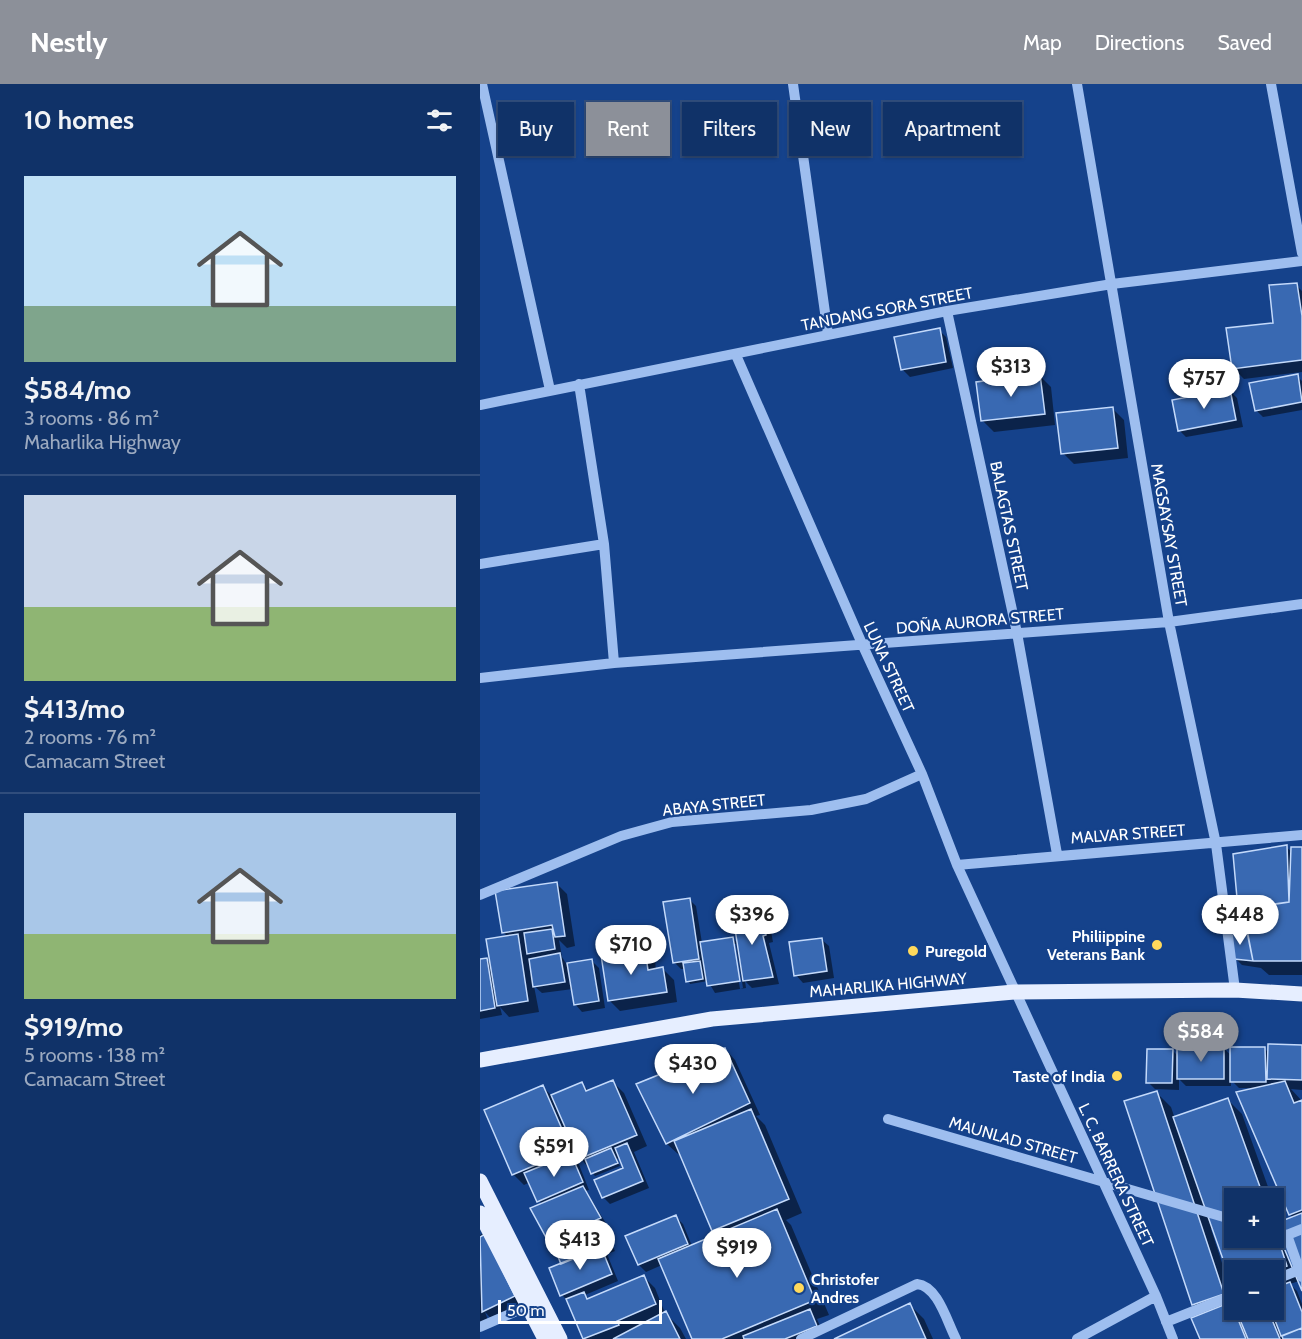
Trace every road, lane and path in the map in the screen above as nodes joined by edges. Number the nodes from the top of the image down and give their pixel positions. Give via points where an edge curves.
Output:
1 (482, 84) edge
2 (794, 84) edge
3 (1077, 84) edge
4 (1271, 84) edge
5 (1302, 253) edge
6 (1302, 261) edge
7 (1112, 284) junction
8 (947, 311) junction
9 (828, 334) junction
10 (736, 355) junction
11 (579, 384) junction
12 (549, 390) junction
13 (480, 405) edge
14 (604, 543) junction
15 (480, 564) edge
16 (1302, 604) edge
17 (1169, 622) junction
18 (1017, 633) junction
19 (863, 646) junction
20 (614, 663) junction
21 (480, 678) edge
22 (922, 774) junction
23 (1302, 835) edge
24 (1216, 844) junction
25 (1057, 854) junction
26 (957, 865) junction
27 (480, 895) edge
28 (1235, 990) junction
29 (1014, 992) junction
30 (1302, 994) edge
31 (480, 1060) edge
32 (888, 1119) dead end
33 (480, 1181) edge
34 (480, 1213) edge
35 (1224, 1217) edge
36 (1302, 1229) edge
37 (1284, 1234) edge
38 (1287, 1235) junction
39 (1300, 1273) edge
40 (1284, 1277) edge
41 (1156, 1296) junction
42 (1224, 1299) edge
43 (535, 1303) junction
44 (1166, 1323) junction
45 (480, 1327) edge
46 (545, 1339) edge
47 (560, 1339) edge
48 (801, 1339) edge
49 (956, 1339) edge
50 (1077, 1339) edge
51 (1173, 1339) edge

1 - 12 street
2 - 9 street
3 - 7 street, MAGSAYSAY STREET
4 - 5 street
6 - 7 street, TANDANG SORA STREET
7 - 8 street, TANDANG SORA STREET
7 - 17 street, MAGSAYSAY STREET
8 - 9 street, TANDANG SORA STREET
8 - 18 street, BALAGTAS STREET
9 - 10 street, TANDANG SORA STREET
10 - 11 street, TANDANG SORA STREET
10 - 19 street, LUNA STREET
11 - 12 street, TANDANG SORA STREET
11 - 14 street
12 - 13 street, TANDANG SORA STREET
14 - 15 street
14 - 20 street
16 - 17 street, DOÑA AURORA STREET
17 - 18 street, DOÑA AURORA STREET
17 - 24 street, MAGSAYSAY STREET
18 - 19 street, DOÑA AURORA STREET
18 - 25 street, BALAGTAS STREET
19 - 20 street, DOÑA AURORA STREET
19 - 22 street, LUNA STREET
20 - 21 street, DOÑA AURORA STREET
22 - 26 street, LUNA STREET
22 - 27 street, ABAYA STREET via 866,799 811,810 672,822 621,836
23 - 24 street, MALVAR STREET
24 - 25 street, MALVAR STREET
24 - 28 street, MAGSAYSAY STREET
25 - 26 street, MALVAR STREET
26 - 29 street, LUNA STREET
28 - 29 main road, MAHARLIKA HIGHWAY
28 - 30 main road, MAHARLIKA HIGHWAY
29 - 31 main road, MAHARLIKA HIGHWAY via 712,1019
29 - 41 street, L. C. BARRERA STREET
32 - 35 street, MAUNLAD STREET
33 - 43 main road
34 - 43 main road
36 - 38 street
37 - 38 street
38 - 39 street
39 - 40 street
41 - 44 street, L. C. BARRERA STREET
41 - 50 street
42 - 44 street
43 - 45 street
43 - 46 main road
43 - 47 main road
44 - 51 street, L. C. BARRERA STREET
48 - 49 street via 917,1284 932,1290

